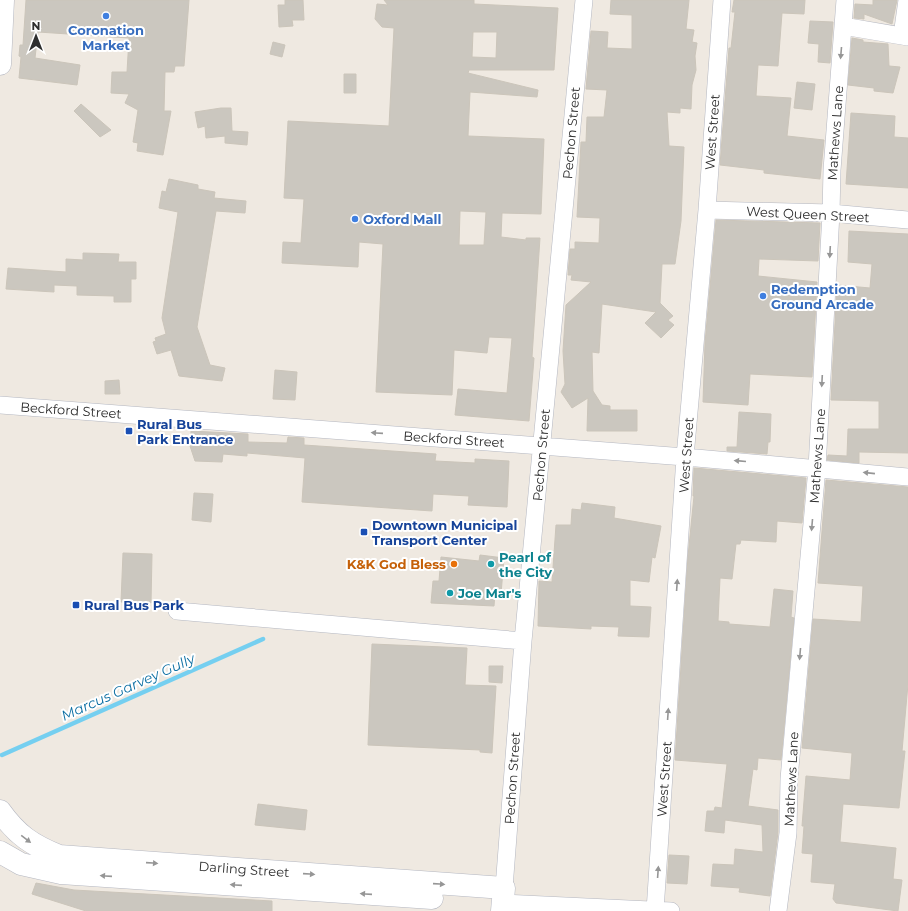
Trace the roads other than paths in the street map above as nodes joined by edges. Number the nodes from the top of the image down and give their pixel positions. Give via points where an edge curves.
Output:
1 (3, 0) edge
2 (584, 0) edge
3 (722, 0) edge
4 (845, 0) edge
5 (907, 0) edge
6 (843, 26) junction
7 (905, 36) edge
8 (0, 64) edge
9 (707, 210) junction
10 (832, 213) junction
11 (908, 220) edge
12 (0, 405) edge
13 (541, 445) junction
14 (685, 457) junction
15 (817, 468) junction
16 (908, 477) edge
17 (177, 611) dead end
18 (523, 641) junction
19 (0, 811) edge
20 (0, 852) edge
21 (397, 888) junction
22 (503, 901) edge
23 (660, 911) edge
24 (778, 911) edge

1 - 8 street
2 - 13 street, Pechon Street
3 - 9 street, West Street
4 - 6 street, Mathews Lane
5 - 7 street
6 - 7 street
6 -> 10 street, Mathews Lane via 832,170
9 - 10 street, West Queen Street
9 - 14 street, West Street
10 - 11 street, West Queen Street
10 -> 15 street, Mathews Lane
13 -> 12 street, Beckford Street
13 - 14 street, Beckford Street
13 - 18 street, Pechon Street
15 -> 14 street, Beckford Street
23 -> 14 street, West Street
16 -> 15 street, Beckford Street
15 -> 24 street, Mathews Lane via 789,778 788,833
17 - 18 street
18 - 22 street, Pechon Street
19 -> 21 street, Darling Street via 12,828 28,841 59,856
21 -> 20 street, Darling Street via 61,873 21,864
21 - 22 street, Darling Street
22 - 23 street

